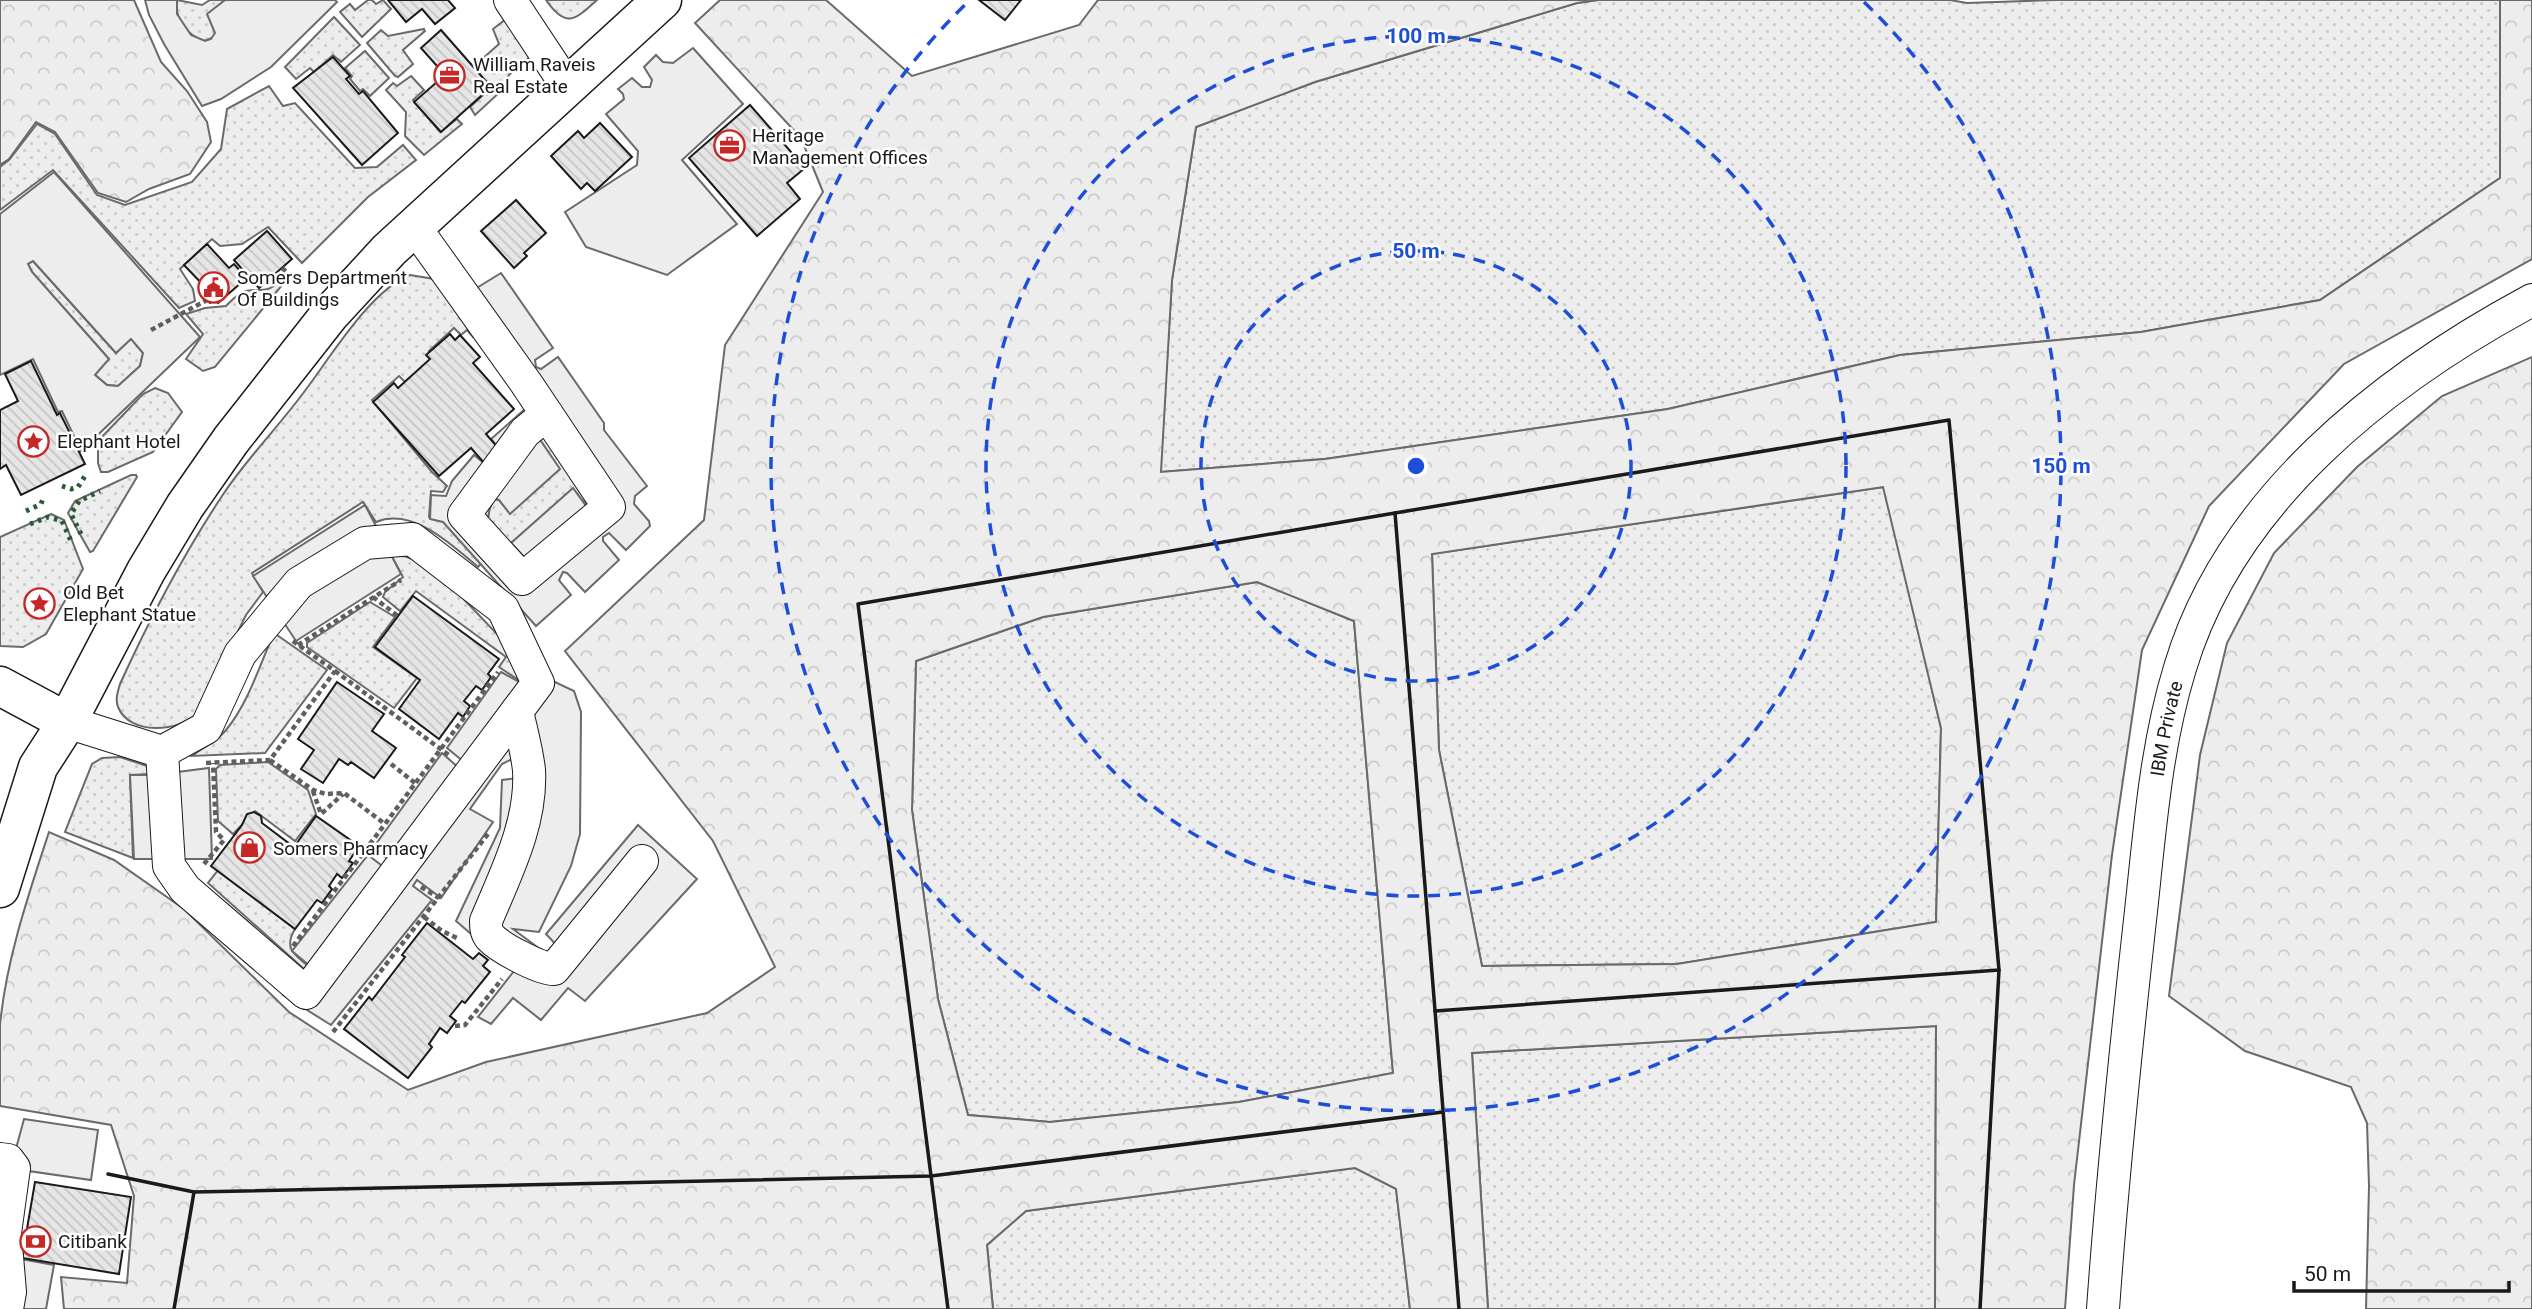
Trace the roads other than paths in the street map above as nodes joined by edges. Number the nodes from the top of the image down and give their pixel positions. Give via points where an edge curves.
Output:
1 (510, 0) edge
2 (662, 0) edge
3 (567, 86) junction
4 (414, 226) junction
5 (2532, 300) edge
6 (547, 414) junction
7 (0, 686) edge
8 (516, 711) junction
9 (67, 722) junction
10 (163, 758) junction
11 (642, 861) dead end
12 (0, 888) edge
13 (0, 1159) edge
14 (7, 1309) edge
15 (2103, 1309) edge

1 - 3 street
2 - 3 main road
3 - 4 main road
4 - 6 street
4 - 9 main road via 330,314 193,495 146,570
5 - 15 street, IBM Private via 2432,361 2325,446 2247,533 2196,624 2170,707 2157,780 2121,1094
6 - 6 street via 609,508 522,579 464,515 525,432
7 - 9 main road
8 - 10 street via 538,683 503,609 412,540 365,543 299,583 240,654 206,728
8 - 10 street via 306,993 185,888 169,866
8 - 11 street via 529,767 528,810 486,921 491,938 539,968 554,969
9 - 10 street
9 - 12 main road via 38,767
13 - 14 street via 14,1168 5,1233

